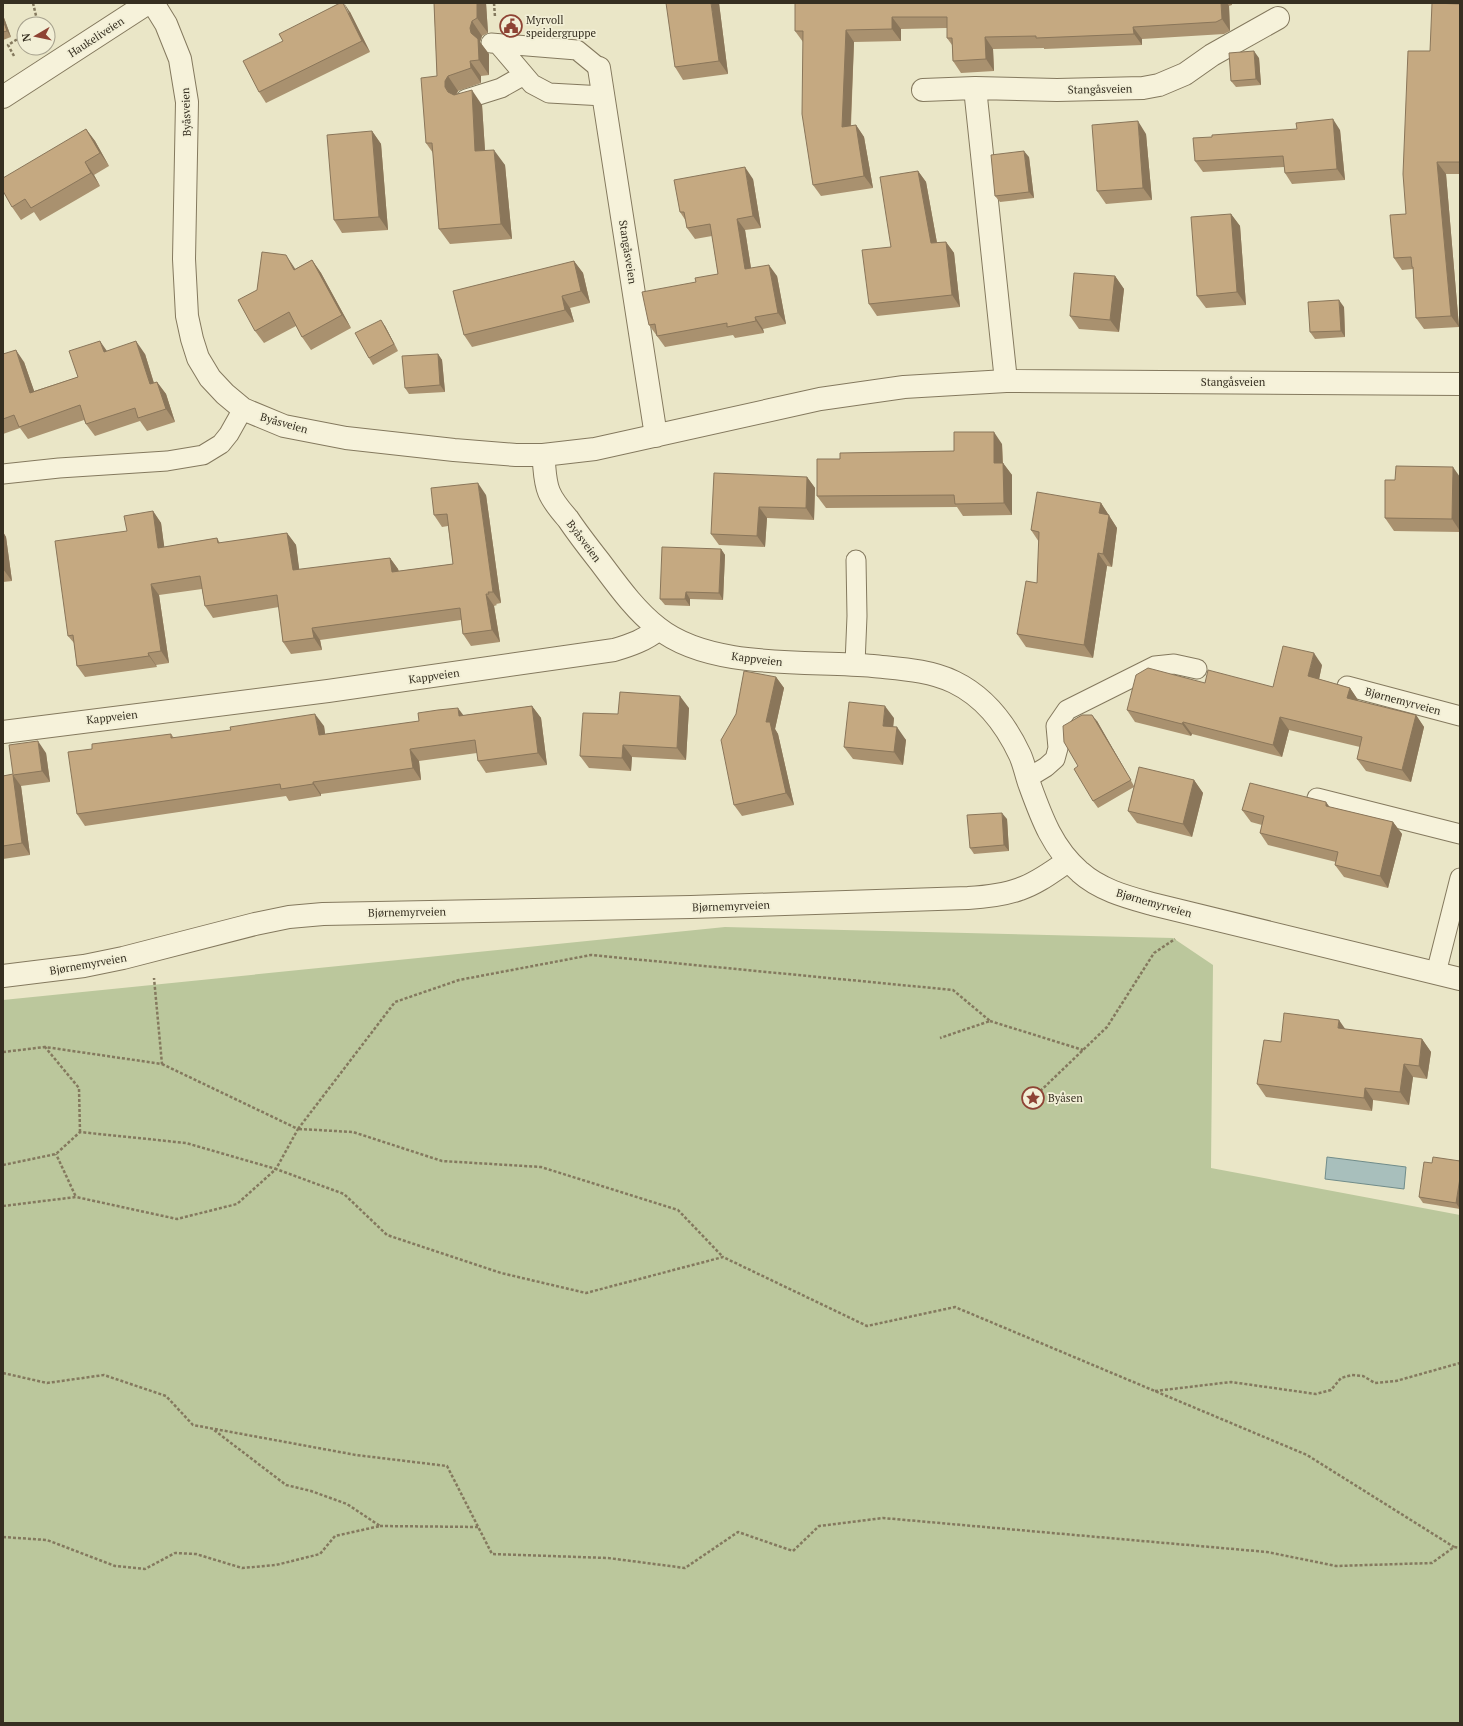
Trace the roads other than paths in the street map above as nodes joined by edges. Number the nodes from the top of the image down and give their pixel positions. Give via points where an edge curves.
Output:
1 (148, 3) edge
2 (153, 3) edge
3 (1278, 18) dead end
4 (599, 68) joint
5 (524, 75) junction
6 (975, 88) junction
7 (923, 90) dead end
8 (604, 96) junction
9 (3, 97) edge
10 (466, 98) edge
11 (1006, 381) junction
12 (1460, 384) edge
13 (243, 409) junction
14 (656, 436) junction
15 (544, 455) junction
16 (3, 474) edge
17 (856, 560) dead end
18 (659, 629) junction
19 (854, 664) junction
20 (1197, 669) dead end
21 (1347, 686) edge
22 (1460, 716) edge
23 (3, 732) edge
24 (1028, 778) junction
25 (1317, 798) edge
26 (1460, 834) edge
27 (1068, 861) junction
28 (1460, 878) edge
29 (1436, 974) junction
30 (3, 976) edge
31 (1460, 980) edge

1 - 9 street, Haukeliveien
2 - 13 street, Byåsveien via 174,43 186,88 188,126 184,259 187,316 192,339 198,358 210,378
3 - 6 street, Stangåsveien via 1212,54 1185,74 1159,85 1143,88 1057,90
4 - 5 lane via 577,50 493,43
4 - 8 street, Stangåsveien
5 - 8 lane via 532,84 549,93
5 - 10 lane via 501,88
6 - 7 street, Stangåsveien
6 - 11 street
8 - 14 street, Stangåsveien
11 - 12 street, Stangåsveien
11 - 14 street, Stangåsveien via 904,387 820,399
13 - 15 street, Byåsveien via 284,426 346,438 454,450
13 - 16 lane via 221,444 203,455 168,461
14 - 15 street, Stangåsveien via 596,449
15 - 18 street, Byåsveien via 546,480 554,501 629,599
17 - 19 lane via 858,616
18 - 19 street, Kappveien via 700,650 747,659
18 - 23 street, Kappveien via 648,638 614,650 328,692
19 - 24 street, Kappveien via 910,669 942,677 970,691 998,716 1020,756
20 - 24 lane via 1174,664 1155,666 1067,710 1056,726 1058,748 1055,759 1046,768
21 - 22 lane, Bjørnemyrveien
24 - 27 street, Kappveien via 1046,828
25 - 26 lane
27 - 29 street, Bjørnemyrveien via 1096,884 1120,895
27 - 30 street, Bjørnemyrveien via 1022,889 968,898 691,907 323,914 289,917 84,966
28 - 29 lane
29 - 31 street, Bjørnemyrveien

